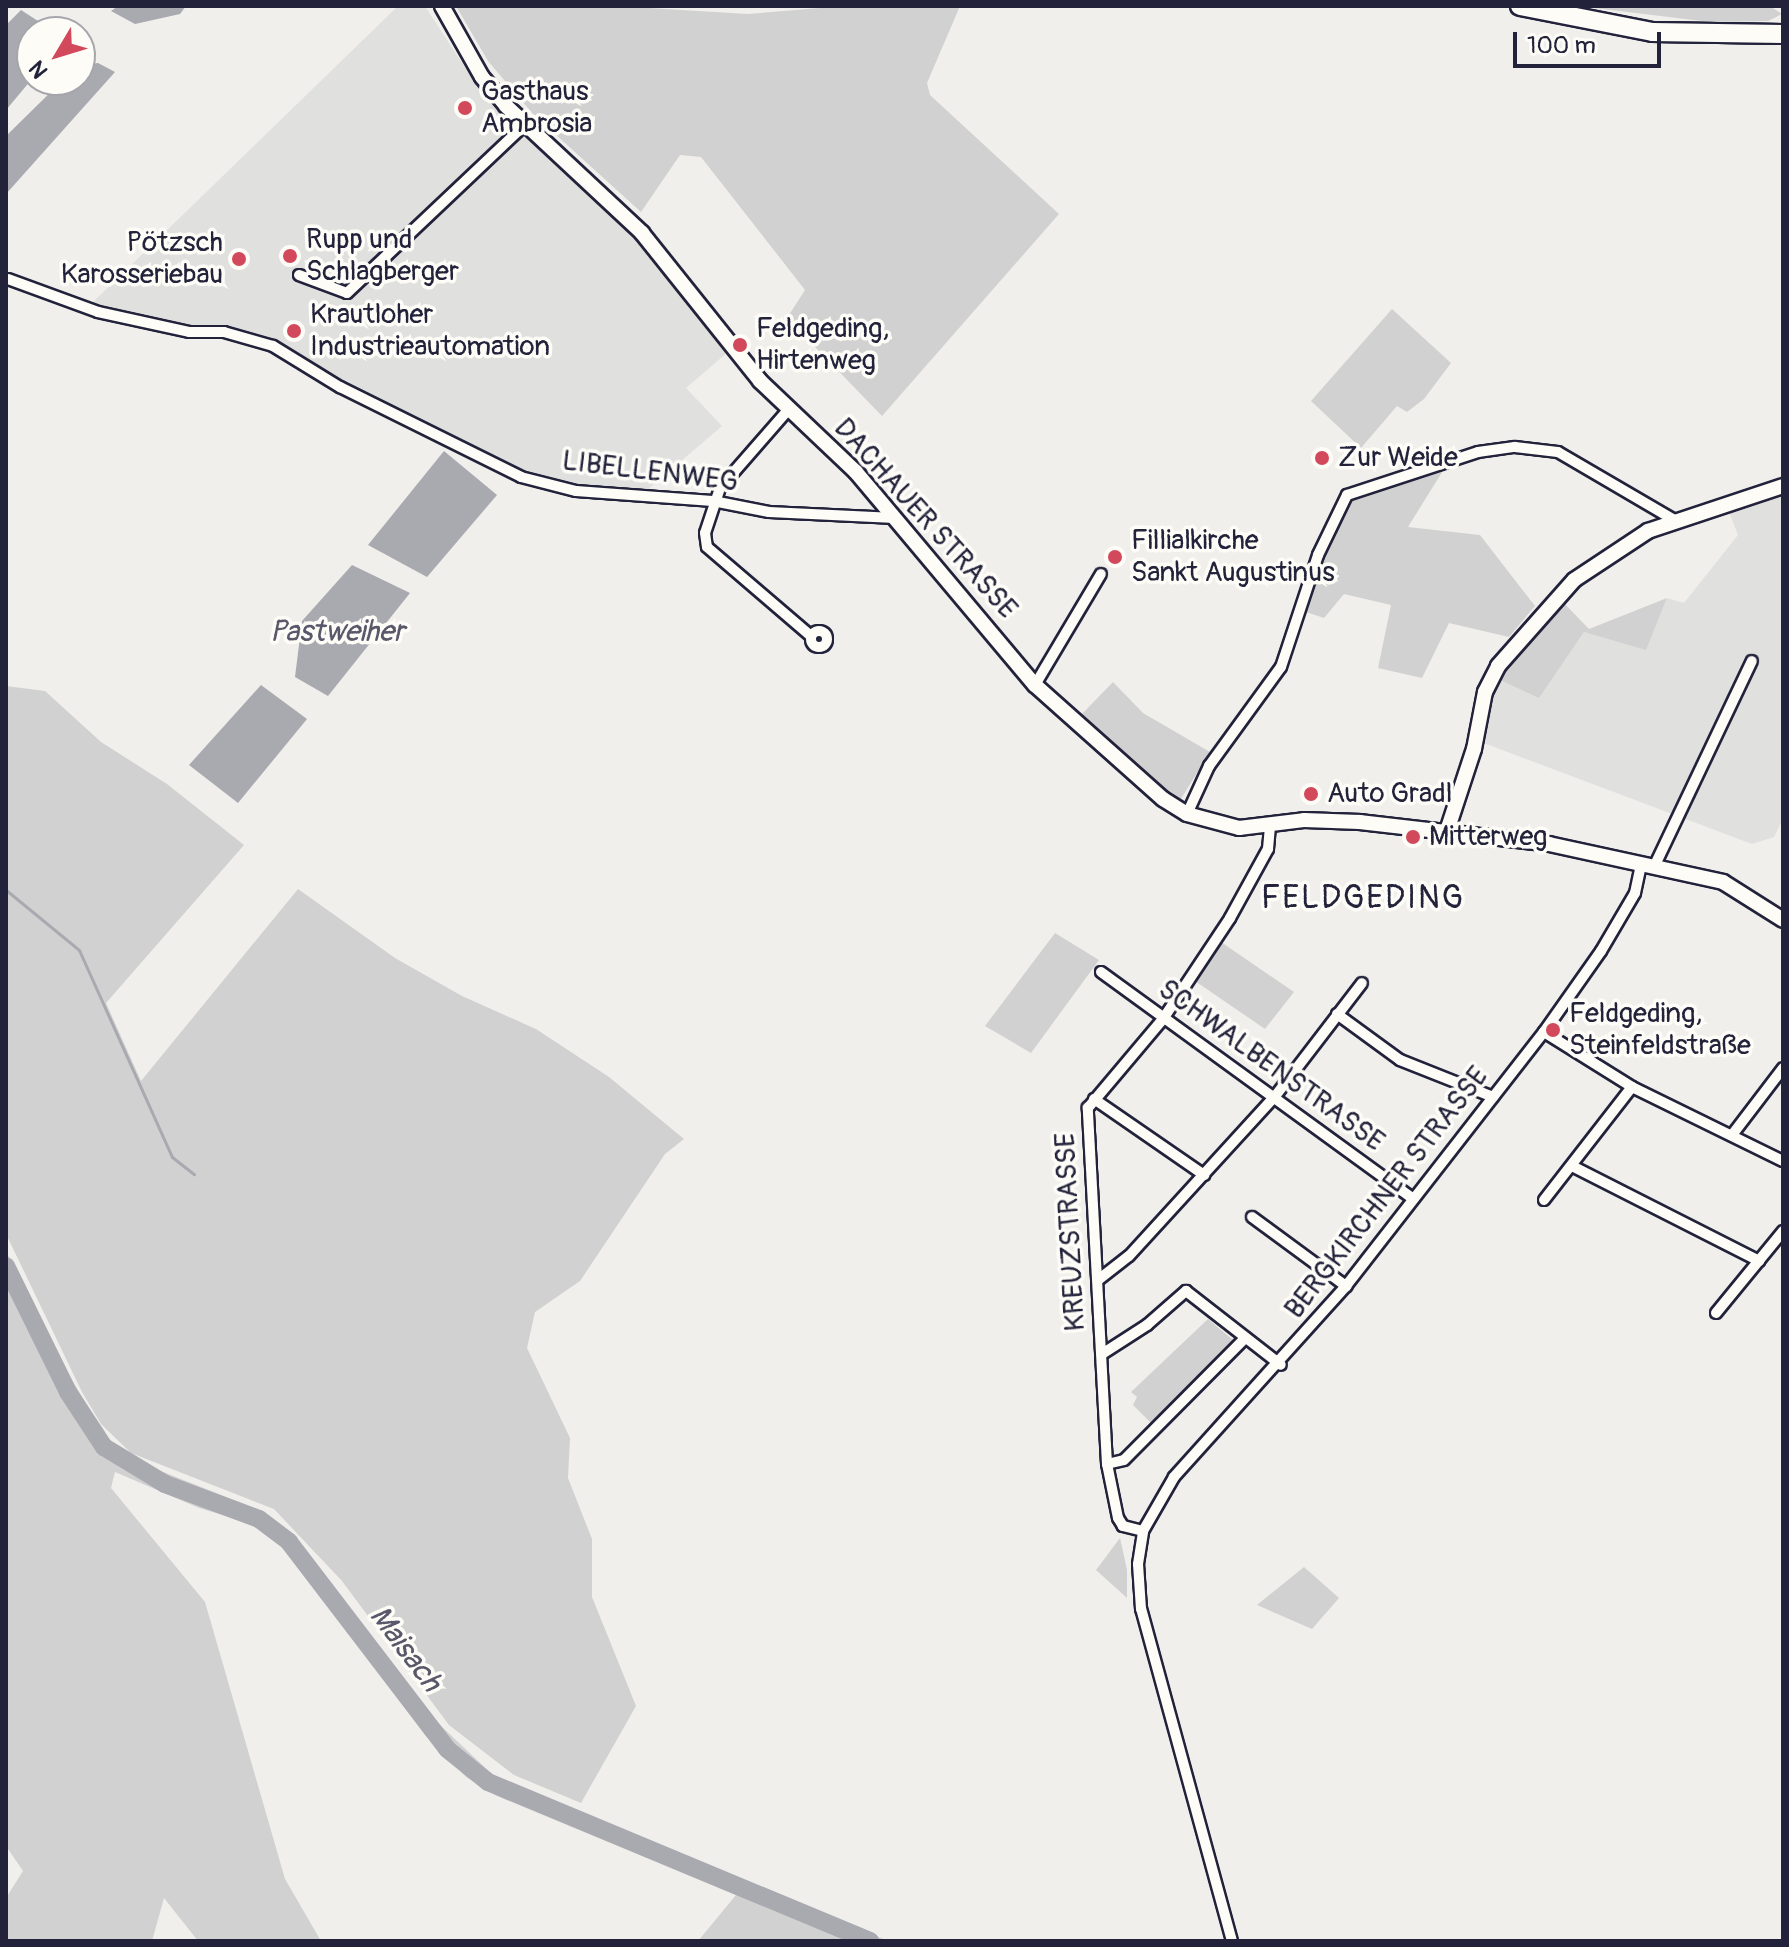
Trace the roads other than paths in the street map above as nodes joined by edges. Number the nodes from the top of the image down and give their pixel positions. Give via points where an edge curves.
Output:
1 (1520, 6) edge
2 (442, 8) edge
3 (1783, 34) edge
4 (526, 124) junction
5 (299, 275) dead end
6 (8, 279) edge
7 (788, 410) junction
8 (1783, 486) edge
9 (713, 501) junction
10 (896, 518) junction
11 (1678, 522) junction
12 (1101, 574) dead end
13 (811, 636) dead end
14 (1752, 661) dead end
15 (1035, 685) junction
16 (1187, 814) junction
17 (1270, 825) junction
18 (1447, 831) junction
19 (1648, 866) junction
20 (1783, 920) edge
21 (1101, 972) dead end
22 (1362, 983) dead end
23 (1337, 1014) junction
24 (1163, 1019) junction
25 (1544, 1032) junction
26 (1783, 1068) edge
27 (1632, 1087) junction
28 (1276, 1095) junction
29 (1493, 1097) junction
30 (1094, 1099) junction
31 (1732, 1135) junction
32 (1783, 1161) edge
33 (1572, 1166) junction
34 (1204, 1175) junction
35 (1413, 1199) junction
36 (1544, 1200) dead end
37 (1252, 1217) dead end
38 (1783, 1231) edge
39 (1759, 1261) junction
40 (1098, 1280) junction
41 (1346, 1286) junction
42 (1716, 1313) dead end
43 (1245, 1338) junction
44 (1102, 1354) junction
45 (1281, 1365) junction
46 (1107, 1464) junction
47 (1143, 1531) junction
48 (1232, 1941) edge

1 - 3 highway via 1652,32
2 - 4 street, DACHAUER STRASSE via 482,77
4 - 5 street via 347,293
4 - 7 street, DACHAUER STRASSE via 642,233
6 - 9 street, LIBELLENWEG via 98,312 189,332 224,332 273,346 340,387 521,477 576,491
7 - 9 street
7 - 10 street, DACHAUER STRASSE via 856,472
8 - 11 street
9 - 10 street, LIBELLENWEG via 769,512
9 - 13 street via 707,547
10 - 15 street, DACHAUER STRASSE
11 - 16 street via 1558,452 1515,447 1478,452 1347,495 1318,555 1281,667 1209,766
11 - 18 street via 1623,545 1574,580 1498,666 1485,692 1474,749
12 - 15 street
14 - 19 street, BERGKIRCHNER STRASSE
15 - 16 street, DACHAUER STRASSE via 1123,767
16 - 17 street, DACHAUER STRASSE via 1239,828
17 - 18 street, DACHAUER STRASSE via 1328,820
17 - 24 street, KREUZSTRASSE via 1268,849 1254,877
18 - 19 street, DACHAUER STRASSE via 1549,844
19 - 20 street, DACHAUER STRASSE via 1723,882
19 - 25 street, BERGKIRCHNER STRASSE
21 - 24 street, SCHWALBENSTRASSE
22 - 23 street
23 - 28 street
23 - 29 street via 1400,1060
24 - 28 street, SCHWALBENSTRASSE
24 - 30 street, KREUZSTRASSE
25 - 27 street
25 - 29 street, BERGKIRCHNER STRASSE
26 - 31 street
27 - 31 street
27 - 33 street
28 - 34 street
28 - 35 street, SCHWALBENSTRASSE
29 - 35 street, BERGKIRCHNER STRASSE
30 - 34 street
30 - 40 street, KREUZSTRASSE via 1088,1108
31 - 32 street
33 - 36 street
33 - 39 street
34 - 40 street via 1112,1274
35 - 41 street, BERGKIRCHNER STRASSE
37 - 41 street
38 - 39 street
39 - 42 street
40 - 44 street, KREUZSTRASSE
41 - 45 street, BERGKIRCHNER STRASSE
43 - 44 street via 1186,1291
43 - 45 street
43 - 46 street via 1124,1460
44 - 46 street, KREUZSTRASSE
45 - 47 street, BERGKIRCHNER STRASSE via 1174,1477
46 - 47 street, KREUZSTRASSE via 1118,1518 1123,1526
47 - 48 street via 1138,1564 1141,1609

